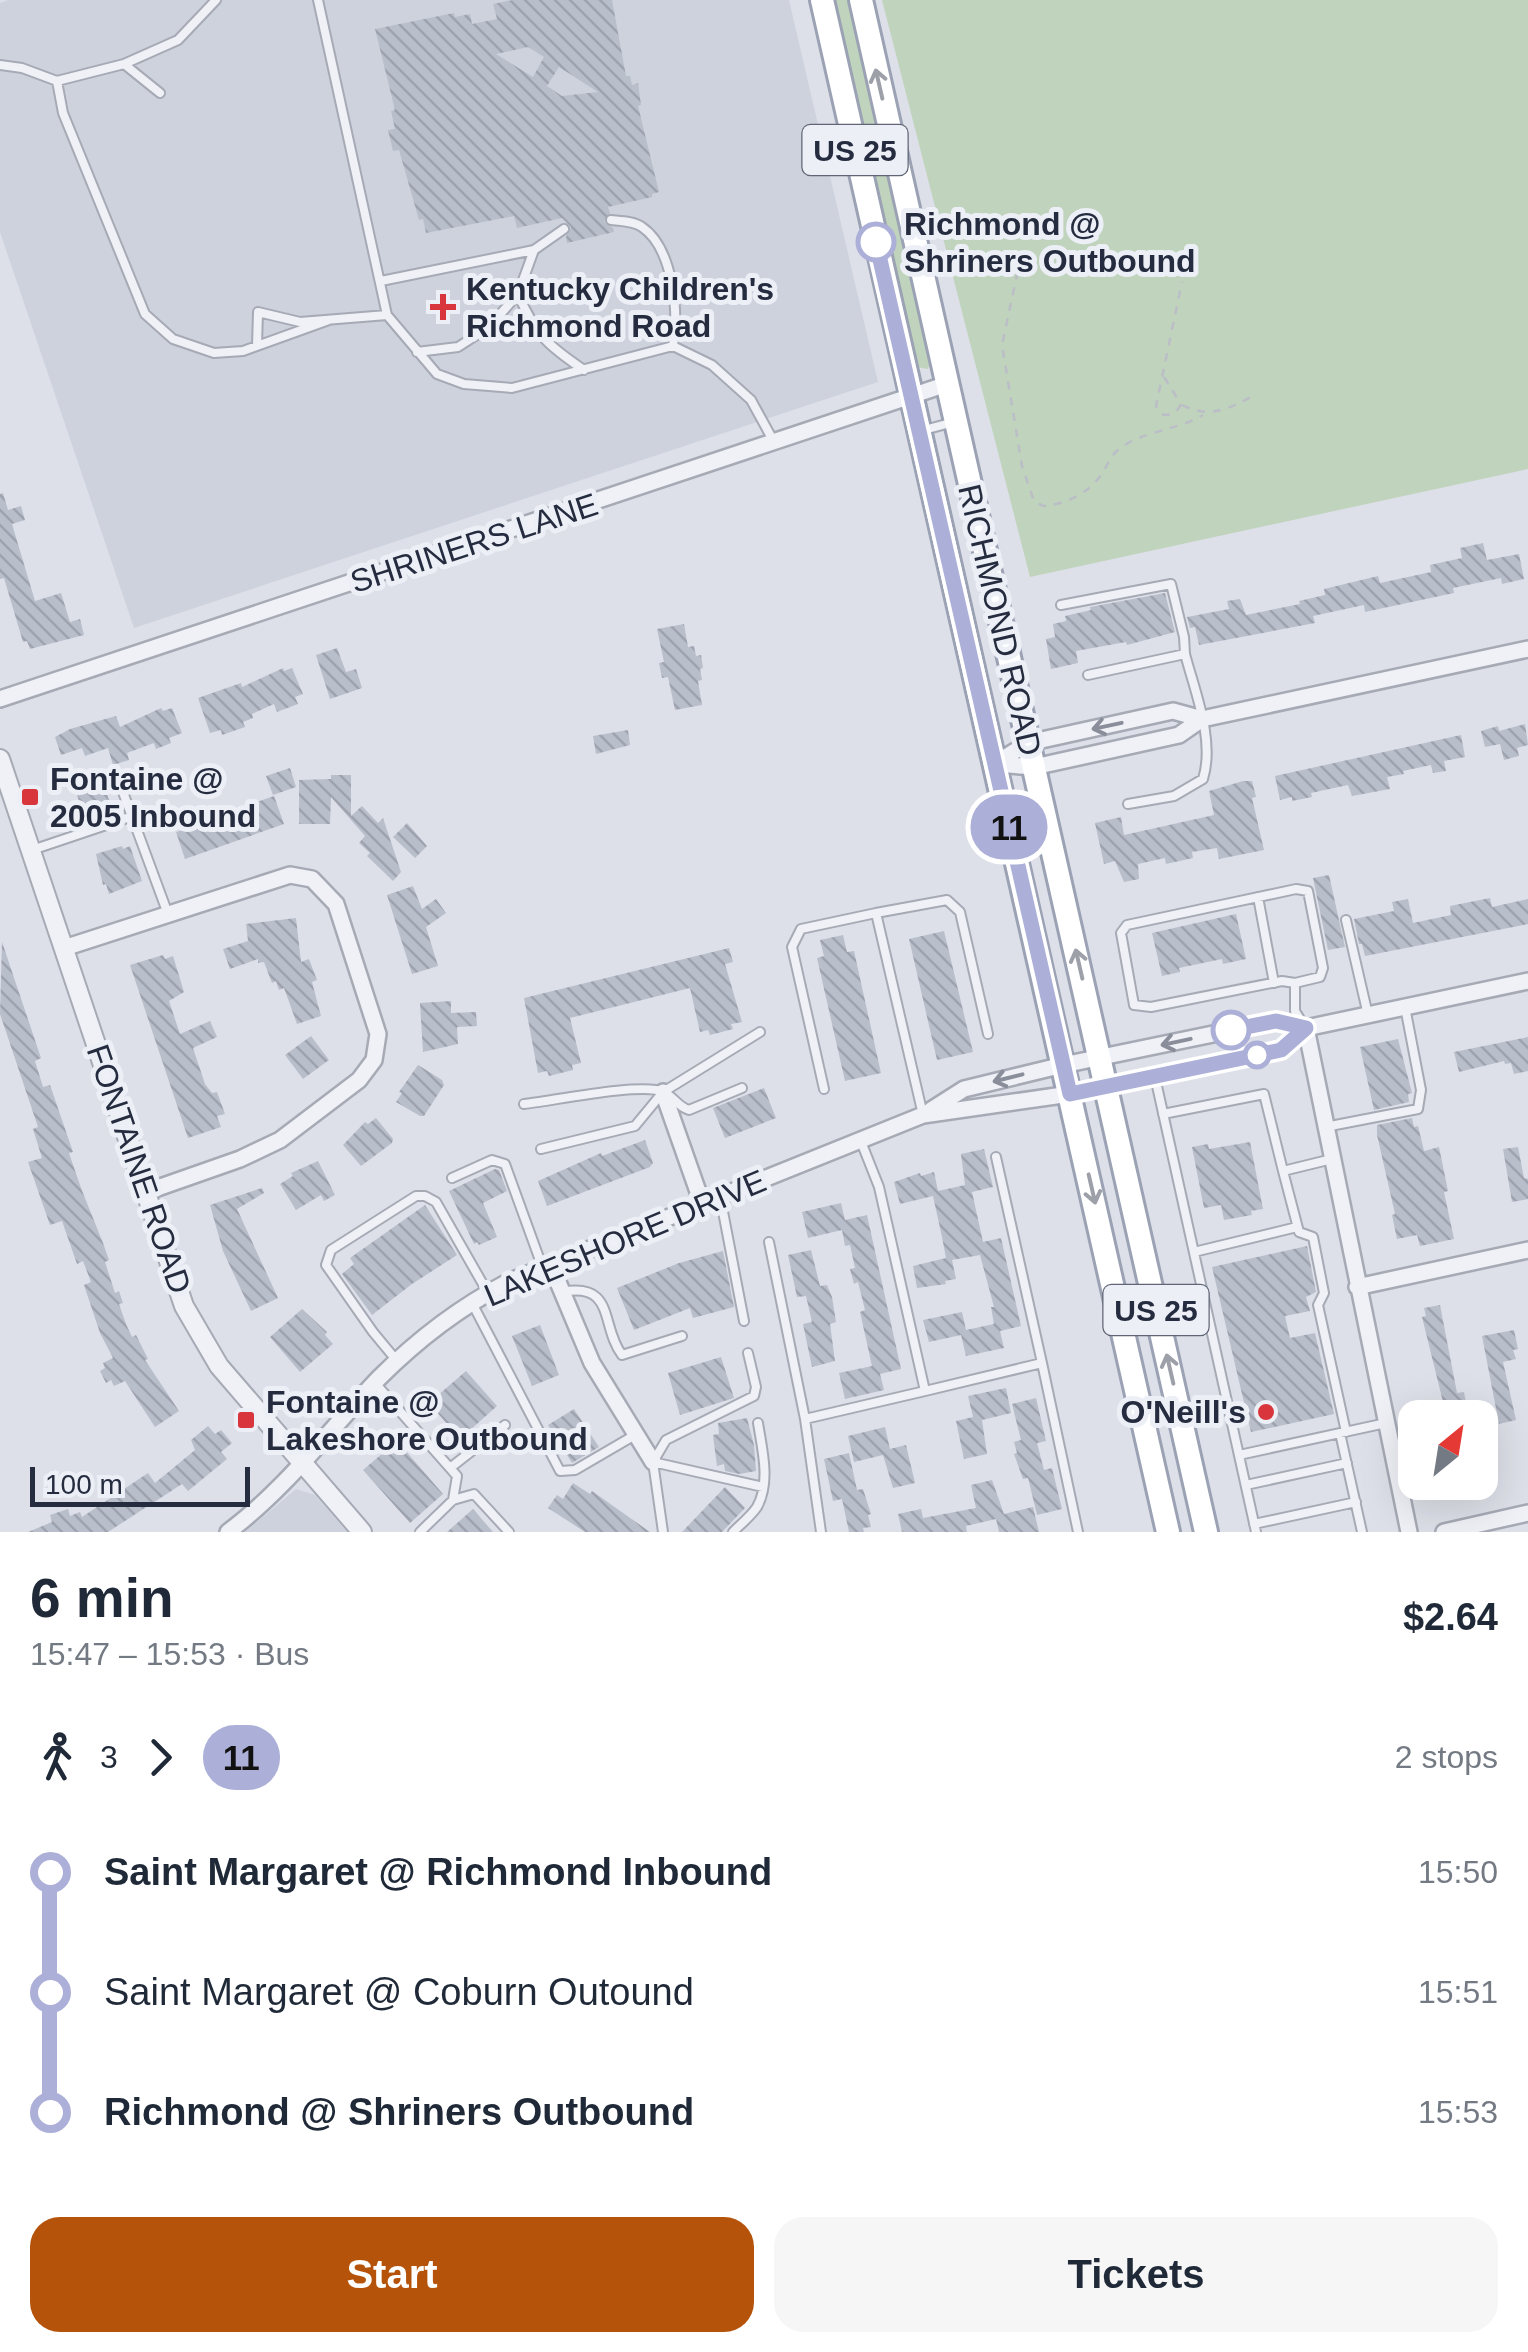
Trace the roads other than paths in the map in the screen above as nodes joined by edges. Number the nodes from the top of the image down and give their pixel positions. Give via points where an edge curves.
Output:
1 (216, 0) edge
2 (318, 0) edge
3 (822, 0) edge
4 (860, 0) edge
5 (124, 64) junction
6 (0, 65) edge
7 (57, 82) junction
8 (160, 93) dead end
9 (611, 220) dead end
10 (564, 229) dead end
11 (534, 250) junction
12 (381, 281) junction
13 (518, 294) junction
14 (387, 315) junction
15 (329, 320) junction
16 (257, 345) junction
17 (673, 346) junction
18 (416, 352) junction
19 (584, 370) junction
20 (946, 384) junction
21 (912, 396) junction
22 (955, 422) junction
23 (920, 431) junction
24 (774, 442) junction
25 (1061, 605) dead end
26 (1528, 650) edge
27 (1184, 654) junction
28 (1088, 675) dead end
29 (0, 699) edge
30 (1202, 719) junction
31 (1028, 743) junction
32 (0, 759) edge
33 (995, 764) junction
34 (1034, 768) junction
35 (117, 776) dead end
36 (1128, 804) dead end
37 (130, 817) junction
38 (32, 850) junction
39 (1258, 897) junction
40 (876, 913) junction
41 (168, 914) junction
42 (1346, 920) dead end
43 (64, 948) junction
44 (1528, 981) edge
45 (1274, 983) junction
46 (1295, 983) junction
47 (1405, 1007) junction
48 (1368, 1015) junction
49 (1306, 1028) junction
50 (760, 1032) dead end
51 (988, 1034) dead end
52 (1100, 1059) junction
53 (1064, 1065) junction
54 (1155, 1077) junction
55 (742, 1088) dead end
56 (1107, 1088) junction
57 (824, 1089) dead end
58 (663, 1092) junction
59 (1070, 1094) junction
60 (524, 1104) dead end
61 (1163, 1114) junction
62 (923, 1115) junction
63 (1326, 1127) junction
64 (860, 1139) junction
65 (541, 1150) dead end
66 (996, 1157) dead end
67 (1332, 1159) junction
68 (1283, 1171) junction
69 (452, 1178) dead end
70 (146, 1192) junction
71 (720, 1196) junction
72 (702, 1203) junction
73 (1298, 1227) junction
74 (769, 1242) dead end
75 (1528, 1250) edge
76 (1194, 1252) junction
77 (546, 1265) junction
78 (1357, 1287) junction
79 (562, 1292) junction
80 (488, 1293) junction
81 (472, 1303) junction
82 (744, 1321) dead end
83 (682, 1336) dead end
84 (748, 1353) dead end
85 (397, 1360) junction
86 (1042, 1362) junction
87 (375, 1382) junction
88 (925, 1391) junction
89 (806, 1419) junction
90 (758, 1423) dead end
91 (1386, 1424) junction
92 (505, 1425) dead end
93 (1343, 1433) junction
94 (636, 1435) junction
95 (1239, 1455) junction
96 (303, 1462) junction
97 (653, 1462) junction
98 (1347, 1463) junction
99 (450, 1468) junction
100 (1246, 1485) junction
101 (763, 1487) junction
102 (454, 1500) junction
103 (1356, 1502) junction
104 (1528, 1514) edge
105 (1255, 1528) edge
106 (228, 1532) edge
107 (362, 1532) edge
108 (420, 1532) edge
109 (509, 1532) edge
110 (663, 1532) edge
111 (734, 1532) edge
112 (821, 1532) edge
113 (1078, 1532) edge
114 (1168, 1532) edge
115 (1206, 1532) edge
116 (1362, 1532) edge
117 (1409, 1532) edge
118 (1444, 1532) edge

1 - 5 lane via 178,40
2 - 12 lane
3 - 21 main road, RICHMOND ROAD / US 25
20 -> 4 main road, RICHMOND ROAD / US 25
5 - 7 lane
5 - 8 lane
6 - 7 lane
7 - 16 lane via 63,113 145,314 173,339 214,353
9 - 17 lane via 640,224 658,243 677,325
10 - 11 lane
11 - 12 lane
11 - 13 lane
12 - 14 lane
13 - 18 lane via 490,327 458,347
13 - 19 lane via 533,327
14 - 15 lane
14 - 18 lane
15 - 16 lane
15 - 16 lane via 300,322 258,312
17 - 19 lane
17 - 24 lane via 712,364 751,400
18 - 19 lane via 438,374 464,384 512,388
20 - 21 street, SHRINERS LANE
20 - 22 main road, RICHMOND ROAD / US 25
21 - 23 main road, RICHMOND ROAD / US 25
21 - 24 street, SHRINERS LANE
22 - 23 lane
22 - 31 main road, RICHMOND ROAD / US 25
23 - 33 main road, RICHMOND ROAD / US 25
24 - 29 street, SHRINERS LANE
25 - 27 lane via 1171,584
26 - 30 street
27 - 28 lane
27 - 30 lane
30 -> 31 street via 1173,712
30 - 34 street via 1180,736
30 - 36 lane via 1208,763 1202,779 1174,796
31 - 33 street
31 - 34 main road, RICHMOND ROAD / US 25
32 - 38 street, FONTAINE ROAD
33 - 34 street
33 - 53 main road, RICHMOND ROAD / US 25
52 -> 34 main road, RICHMOND ROAD / US 25
35 - 37 lane
37 - 38 lane
37 - 41 lane
38 - 43 street, FONTAINE ROAD
39 - 45 lane
39 - 45 lane via 1127,925 1121,933 1134,1004 1150,1007
39 - 46 lane via 1308,891 1323,968 1320,976
40 - 51 lane via 948,900 960,912
40 - 57 lane via 801,930 792,947
40 - 62 lane
41 - 43 street
41 - 70 street via 276,878 312,879 336,904 378,1041 360,1080 280,1140
42 - 48 lane
43 - 70 street, FONTAINE ROAD
44 - 47 street
45 - 46 lane
46 - 49 lane via 1295,1011
47 - 48 street
47 - 63 lane via 1421,1090 1418,1108
48 - 49 street
49 -> 52 street, LAKESHORE DRIVE via 1276,1021
49 - 54 street, LAKESHORE DRIVE via 1281,1050
49 - 63 street
50 - 58 lane
52 - 53 street, LAKESHORE DRIVE
52 - 56 main road, RICHMOND ROAD / US 25
53 - 59 main road, RICHMOND ROAD / US 25
53 -> 62 street, LAKESHORE DRIVE via 964,1090
54 - 56 street, LAKESHORE DRIVE
54 - 61 lane
55 - 58 lane via 690,1110
56 - 59 street, LAKESHORE DRIVE
115 -> 56 main road, RICHMOND ROAD / US 25
58 - 60 lane
58 - 65 lane via 635,1126
58 - 72 street
59 - 62 street, LAKESHORE DRIVE
59 -> 114 main road, RICHMOND ROAD / US 25
61 - 68 lane via 1264,1094
61 - 76 lane
62 - 64 street, LAKESHORE DRIVE
63 - 67 street
64 - 71 street, LAKESHORE DRIVE
64 - 88 lane via 879,1187
66 - 86 lane
67 - 68 lane
67 - 78 street
68 - 73 lane
69 - 77 lane via 492,1160 504,1164
70 - 96 street, FONTAINE ROAD via 200,1337
71 - 72 street, LAKESHORE DRIVE
71 - 82 lane
72 - 77 street, LAKESHORE DRIVE
73 - 76 lane
73 - 93 lane via 1313,1237 1324,1292 1318,1305
74 - 89 lane
75 - 78 street
76 - 95 lane
77 - 79 street
77 - 80 street, LAKESHORE DRIVE
78 - 91 street
79 - 83 lane via 587,1291 600,1300 622,1355
79 - 94 street via 592,1363
80 - 81 street, LAKESHORE DRIVE
80 - 85 lane via 436,1202 425,1196 331,1250 326,1265
81 - 85 street, LAKESHORE DRIVE
81 - 94 lane via 560,1471 575,1470
84 - 97 lane via 754,1396 666,1440
85 - 87 street, LAKESHORE DRIVE
86 - 88 lane
86 - 113 lane
87 - 96 street, LAKESHORE DRIVE
87 - 99 lane
88 - 89 lane
89 - 112 lane
90 - 101 lane
91 - 93 lane
91 - 117 street
92 - 99 lane
93 - 95 lane
93 - 98 lane
94 - 97 street
95 - 100 lane
96 - 106 street, LAKESHORE DRIVE
96 - 107 street, FONTAINE ROAD
97 - 101 lane
97 - 110 lane
98 - 100 lane
98 - 103 lane
99 - 102 lane via 458,1476
100 - 105 lane
101 - 111 lane via 757,1507
102 - 108 lane
102 - 109 lane via 474,1494
103 - 105 lane
103 - 116 lane
104 - 118 street

